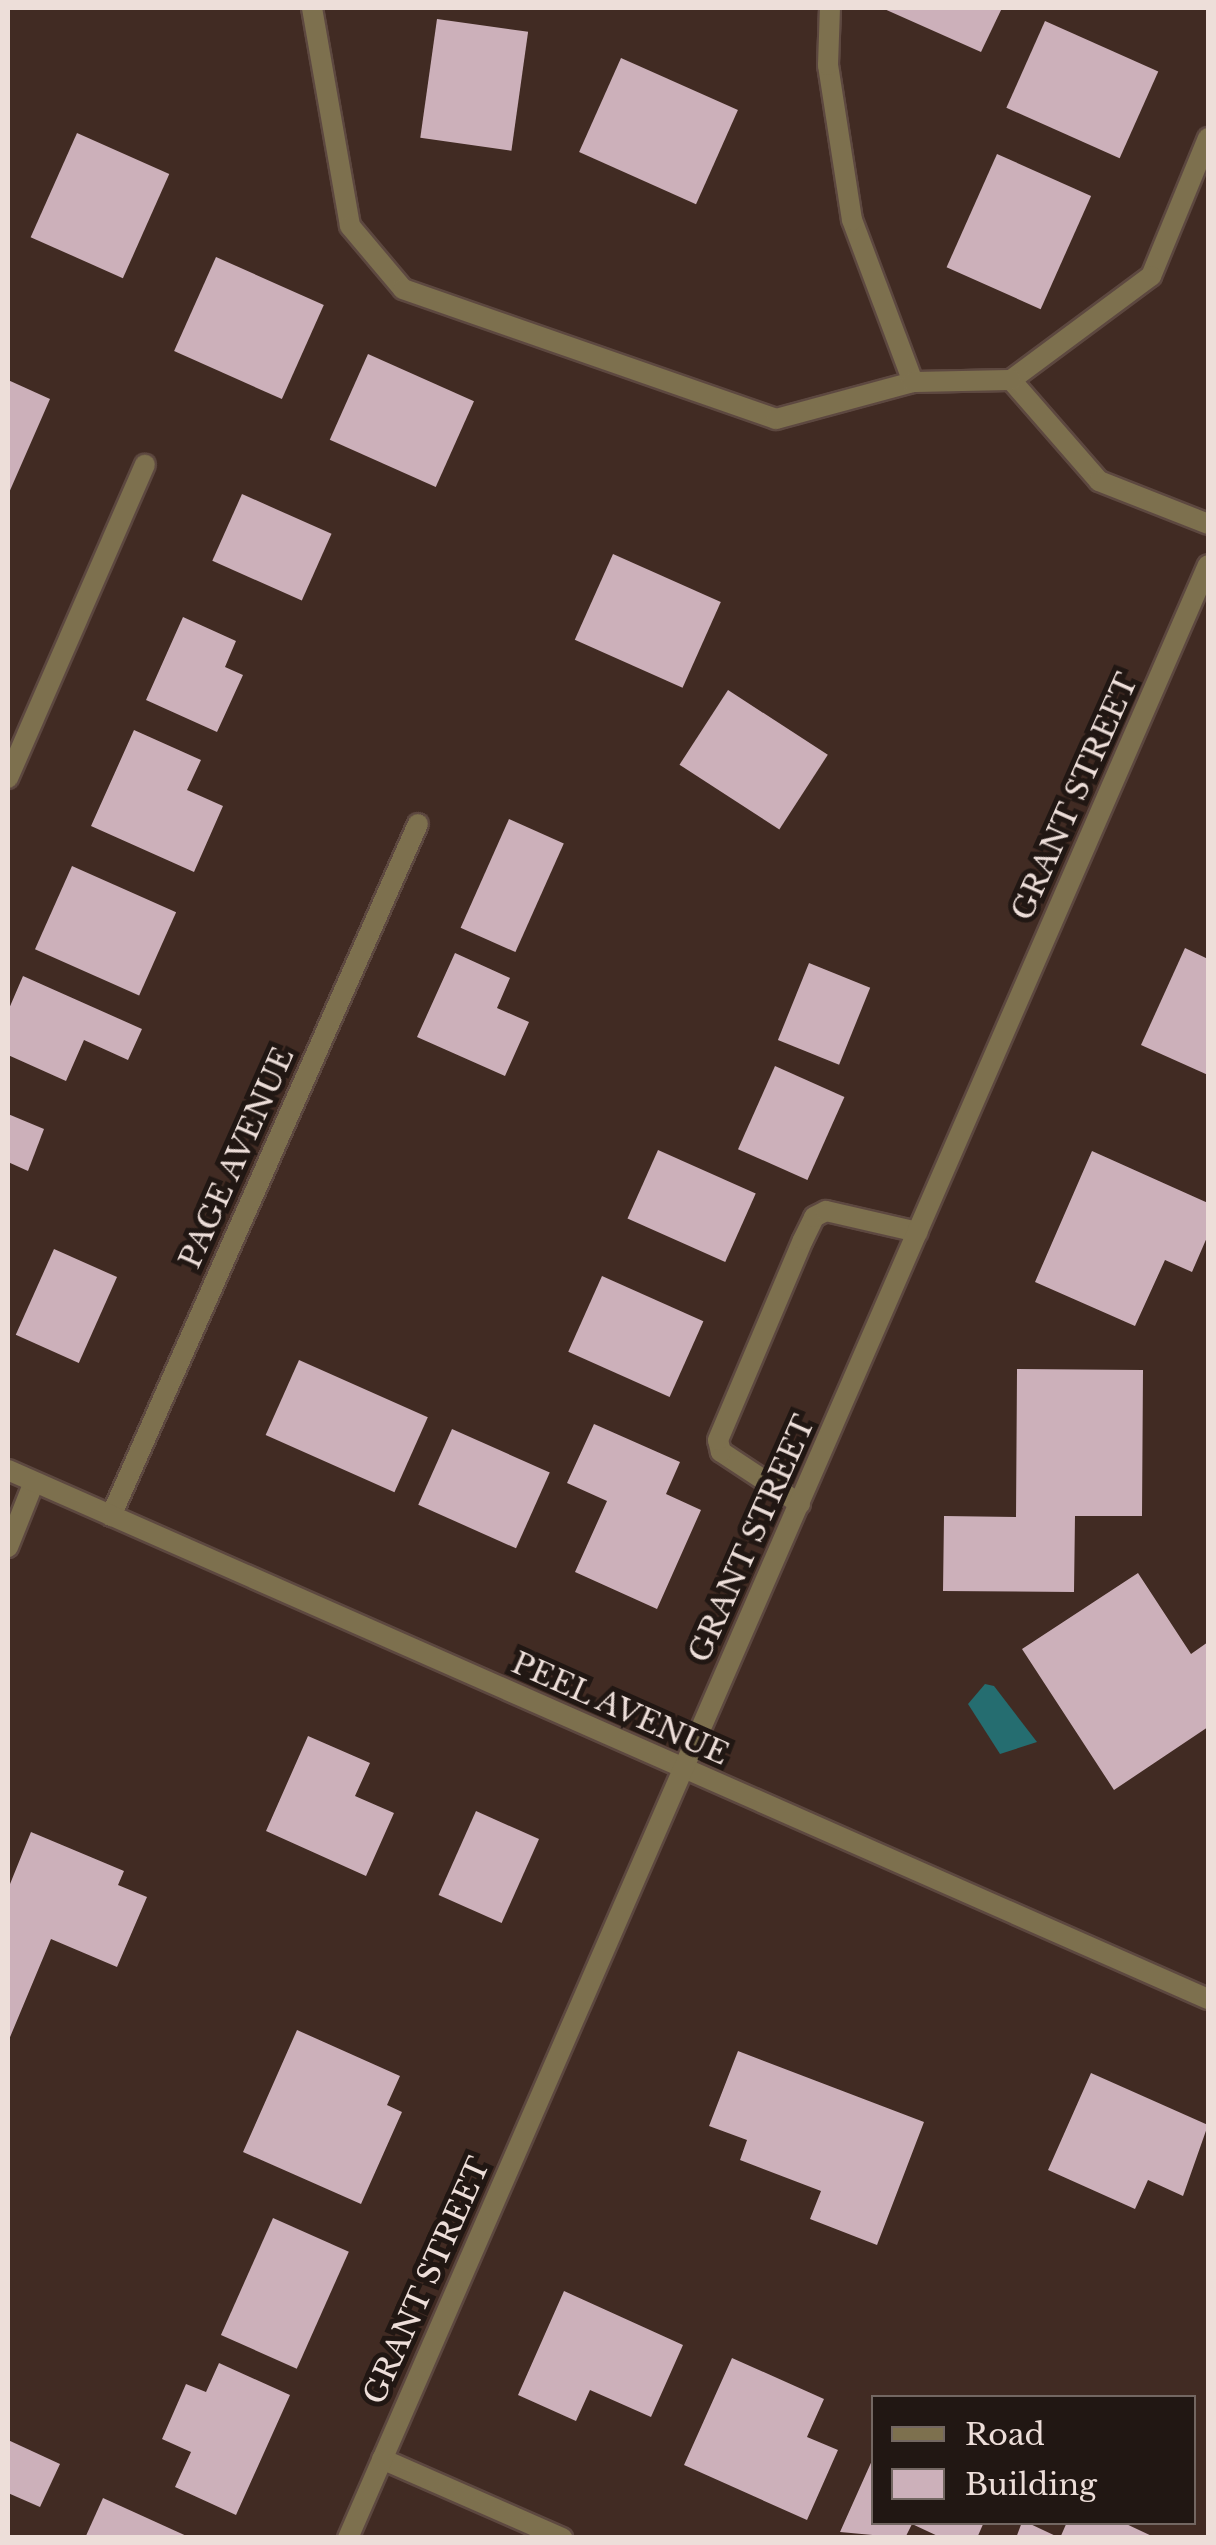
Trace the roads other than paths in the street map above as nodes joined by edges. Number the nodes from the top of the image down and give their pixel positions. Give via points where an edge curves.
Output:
1 (312, 8) edge
2 (830, 8) edge
3 (1208, 138) edge
4 (1011, 380) junction
5 (914, 382) junction
6 (144, 465) dead end
7 (1208, 524) edge
8 (1208, 565) edge
9 (8, 778) edge
10 (418, 824) dead end
11 (918, 1232) junction
12 (8, 1470) edge
13 (34, 1482) junction
14 (800, 1504) junction
15 (111, 1516) junction
16 (8, 1547) edge
17 (684, 1770) junction
18 (1208, 1999) edge
19 (382, 2458) junction
20 (348, 2538) edge
21 (562, 2538) edge

1 - 5 street via 350,226 403,290 776,419
2 - 5 street via 828,65 852,220
3 - 4 street via 1151,276
4 - 5 street
4 - 7 street via 1099,481
6 - 9 street
8 - 11 street, GRANT STREET
10 - 15 street, PAGE AVENUE
11 - 14 street, GRANT STREET
11 - 14 street via 826,1211 814,1218 803,1240 718,1440 721,1452
12 - 13 street, PEEL AVENUE
13 - 15 street, PEEL AVENUE
13 - 16 street
14 - 17 street, GRANT STREET
15 - 17 street, PEEL AVENUE
17 - 18 street, PEEL AVENUE
17 - 19 street, GRANT STREET
19 - 20 street, GRANT STREET
19 - 21 street

